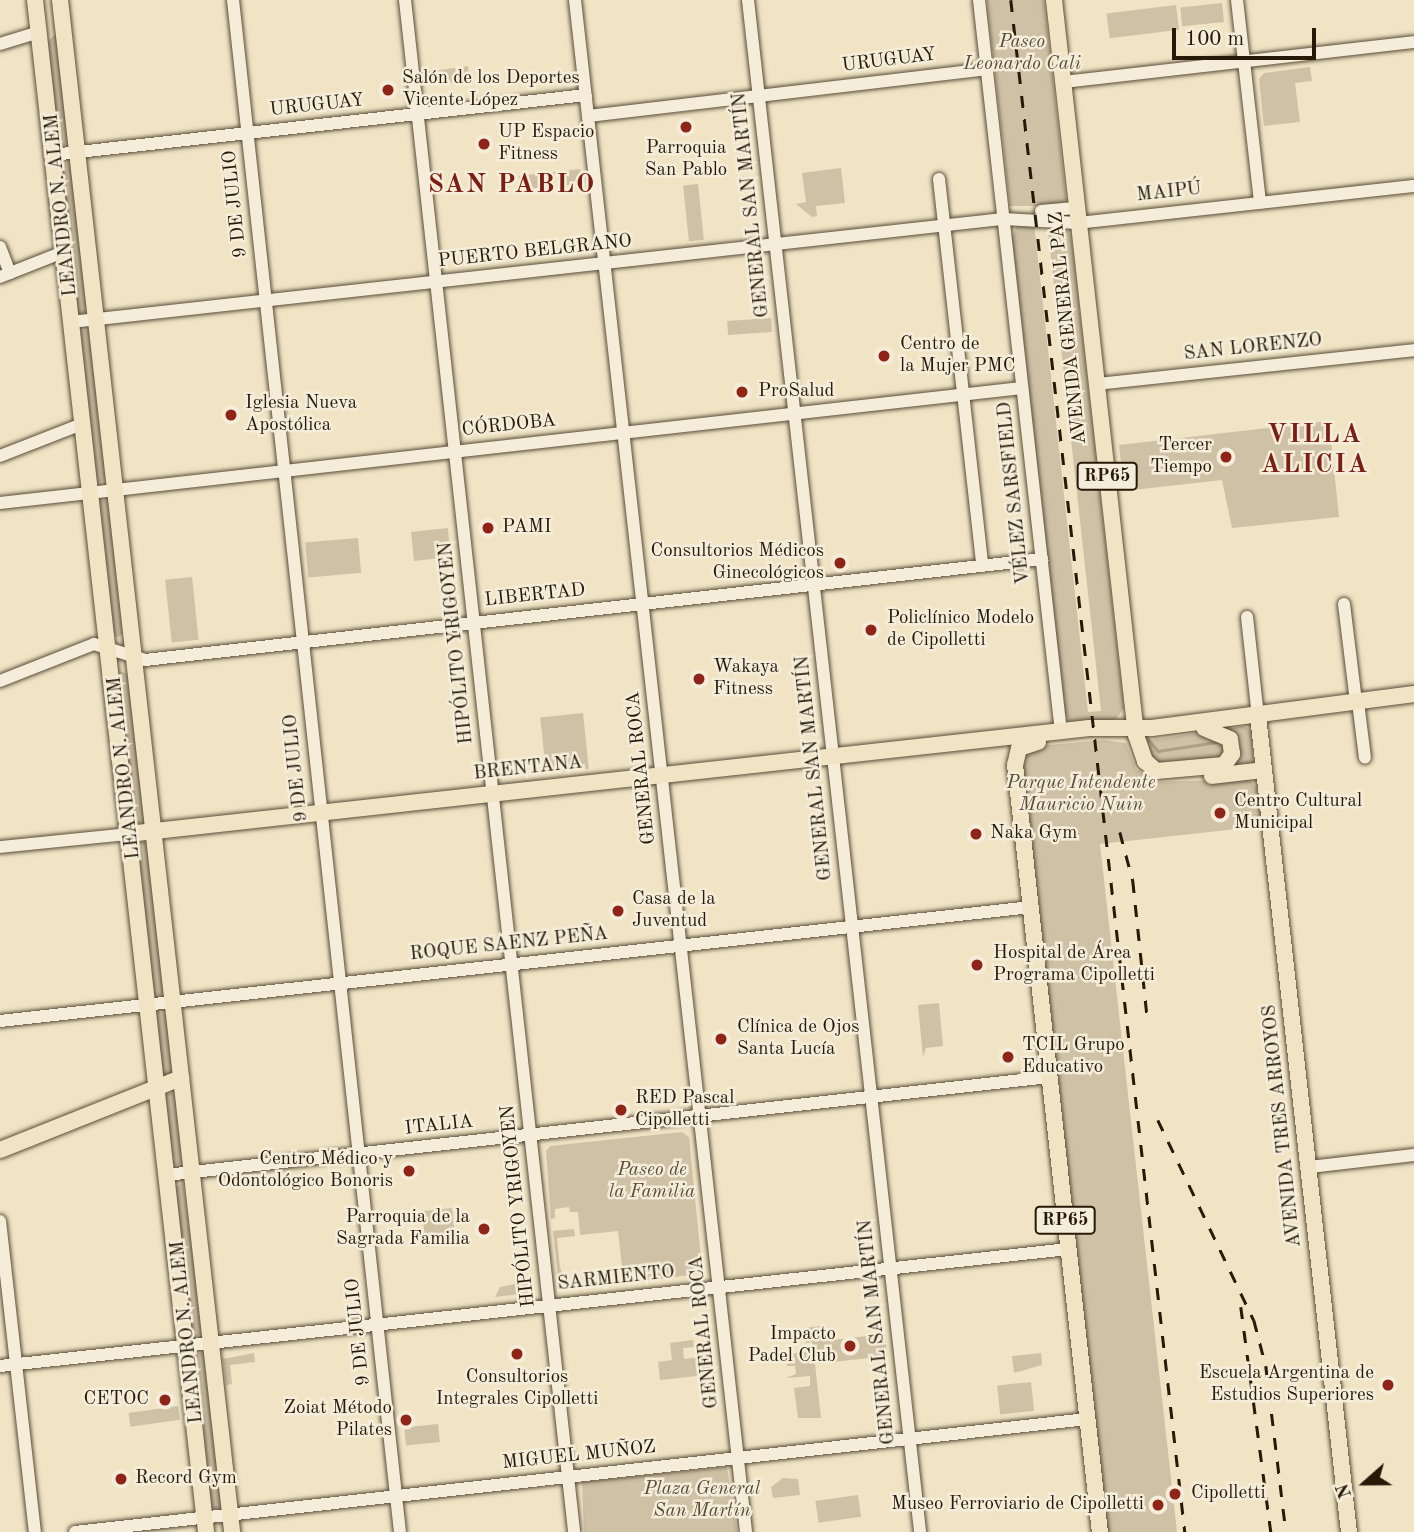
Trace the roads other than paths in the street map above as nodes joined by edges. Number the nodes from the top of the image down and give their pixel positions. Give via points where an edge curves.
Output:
1 (35, 0) edge
2 (233, 0) edge
3 (405, 0) edge
4 (575, 0) edge
5 (748, 0) edge
6 (979, 0) edge
7 (1054, 0) edge
8 (1237, 0) edge
9 (61, 8) edge
10 (39, 32) junction
11 (1414, 42) edge
12 (0, 44) edge
13 (1244, 61) junction
14 (986, 69) junction
15 (1063, 82) junction
16 (586, 95) junction
17 (759, 96) junction
18 (418, 114) junction
19 (588, 116) junction
20 (247, 133) junction
21 (77, 152) junction
22 (52, 155) junction
23 (939, 180) dead end
24 (1414, 186) edge
25 (1260, 202) junction
26 (1078, 215) junction
27 (1003, 219) junction
28 (944, 226) junction
29 (776, 244) junction
30 (0, 247) edge
31 (63, 252) junction
32 (605, 263) junction
33 (5, 275) edge
34 (436, 282) junction
35 (265, 301) junction
36 (96, 320) junction
37 (71, 323) junction
38 (1414, 350) edge
39 (1097, 384) junction
40 (1022, 388) junction
41 (963, 395) junction
42 (794, 414) junction
43 (82, 424) junction
44 (624, 433) junction
45 (455, 452) junction
46 (0, 456) edge
47 (284, 471) junction
48 (115, 489) junction
49 (90, 492) junction
50 (0, 503) edge
51 (1042, 559) junction
52 (982, 565) junction
53 (814, 584) junction
54 (643, 604) junction
55 (1343, 604) dead end
56 (1247, 617) dead end
57 (474, 623) junction
58 (302, 642) junction
59 (107, 648) junction
60 (134, 659) junction
61 (0, 681) edge
62 (1414, 694) edge
63 (1357, 702) junction
64 (1258, 716) junction
65 (1204, 727) junction
66 (1061, 732) junction
67 (1136, 732) junction
68 (1009, 741) junction
69 (833, 757) junction
70 (1365, 758) dead end
71 (1264, 770) junction
72 (662, 776) junction
73 (493, 794) junction
74 (321, 813) junction
75 (153, 832) junction
76 (128, 834) junction
77 (0, 847) edge
78 (1026, 908) junction
79 (852, 927) junction
80 (681, 946) junction
81 (512, 964) junction
82 (340, 983) junction
83 (172, 1002) junction
84 (147, 1004) junction
85 (0, 1021) edge
86 (1045, 1077) junction
87 (181, 1078) junction
88 (157, 1088) junction
89 (871, 1097) junction
90 (700, 1116) junction
91 (530, 1135) junction
92 (0, 1150) edge
93 (358, 1154) junction
94 (1414, 1154) edge
95 (1308, 1167) junction
96 (191, 1172) junction
97 (166, 1175) junction
98 (0, 1221) edge
99 (1064, 1249) junction
100 (890, 1268) junction
101 (719, 1287) junction
102 (549, 1306) junction
103 (377, 1324) junction
104 (210, 1342) junction
105 (186, 1345) junction
106 (16, 1364) junction
107 (0, 1366) edge
108 (1083, 1420) junction
109 (909, 1439) junction
110 (738, 1458) junction
111 (568, 1477) junction
112 (396, 1496) junction
113 (230, 1515) junction
114 (206, 1525) edge
115 (35, 1532) edge
116 (75, 1532) edge
117 (232, 1532) edge
118 (400, 1532) edge
119 (574, 1532) edge
120 (746, 1532) edge
121 (920, 1532) edge
122 (1091, 1532) edge
123 (1100, 1532) edge
124 (1349, 1532) edge

1 - 10 main road, LEANDRO N. ALEM
2 - 20 street, 9 DE JULIO
3 - 18 street, HIPÓLITO YRIGOYEN
4 - 16 street, GENERAL ROCA
5 - 17 street, GENERAL SAN MARTÍN
6 - 14 street, VÉLEZ SARSFIELD
7 - 15 main road, AVENIDA GENERAL PAZ / RP65
8 - 13 street
9 - 10 main road via 51,30
9 - 21 main road, LEANDRO N. ALEM
10 - 12 street
10 - 22 main road, LEANDRO N. ALEM
11 - 13 street
13 - 15 street
13 - 25 street
14 - 17 street, URUGUAY
14 - 27 street, VÉLEZ SARSFIELD
15 - 26 main road, AVENIDA GENERAL PAZ / RP65
16 - 18 street, URUGUAY
16 - 19 street, GENERAL ROCA
17 - 19 street, URUGUAY
17 - 29 street, GENERAL SAN MARTÍN
18 - 20 street, URUGUAY
18 - 34 street, HIPÓLITO YRIGOYEN
19 - 32 street, GENERAL ROCA
20 - 21 street, URUGUAY
20 - 35 street, 9 DE JULIO
21 - 22 street, URUGUAY
21 - 36 main road, LEANDRO N. ALEM
22 - 31 main road, LEANDRO N. ALEM
23 - 28 street
24 - 25 street, MAIPÚ
25 - 26 street, MAIPÚ
26 - 27 street, MAIPÚ
26 - 39 main road, AVENIDA GENERAL PAZ / RP65
27 - 28 street, PUERTO BELGRANO
27 - 40 street, VÉLEZ SARSFIELD
28 - 29 street, PUERTO BELGRANO
28 - 41 street
29 - 32 street, PUERTO BELGRANO
29 - 42 street, GENERAL SAN MARTÍN
30 - 33 street
31 - 33 street
31 - 37 main road, LEANDRO N. ALEM
32 - 34 street, PUERTO BELGRANO
32 - 44 street, GENERAL ROCA
34 - 35 street, PUERTO BELGRANO
34 - 45 street, HIPÓLITO YRIGOYEN
35 - 36 street, PUERTO BELGRANO
35 - 47 street, 9 DE JULIO
36 - 37 street, PUERTO BELGRANO
36 - 48 main road, LEANDRO N. ALEM
37 - 43 main road, LEANDRO N. ALEM
38 - 39 street, SAN LORENZO
39 - 67 main road, AVENIDA GENERAL PAZ / RP65
40 - 41 street, CÓRDOBA
40 - 51 street, VÉLEZ SARSFIELD
41 - 42 street, CÓRDOBA
41 - 52 street
42 - 44 street, CÓRDOBA
42 - 53 street, GENERAL SAN MARTÍN
43 - 46 street
43 - 49 main road, LEANDRO N. ALEM
44 - 45 street, CÓRDOBA
44 - 54 street, GENERAL ROCA
45 - 47 street, CÓRDOBA
45 - 57 street, HIPÓLITO YRIGOYEN
47 - 48 street, CÓRDOBA
47 - 58 street, 9 DE JULIO
48 - 49 street, CÓRDOBA
48 - 60 main road, LEANDRO N. ALEM
49 - 50 street, CÓRDOBA
49 - 59 main road, LEANDRO N. ALEM
51 - 52 street, LIBERTAD
51 - 66 street, VÉLEZ SARSFIELD
52 - 53 street, LIBERTAD
53 - 54 street, LIBERTAD
53 - 69 street, GENERAL SAN MARTÍN
54 - 57 street, LIBERTAD
54 - 72 street, GENERAL ROCA
55 - 63 street
56 - 64 street
57 - 58 street, LIBERTAD
57 - 73 street, HIPÓLITO YRIGOYEN
58 - 60 street, LIBERTAD
58 - 74 street, 9 DE JULIO
59 - 60 street, LIBERTAD
59 - 61 street, LIBERTAD via 92,644
59 - 76 main road, LEANDRO N. ALEM
60 - 75 main road, LEANDRO N. ALEM
62 - 63 main road
63 - 64 main road
63 - 70 street
64 - 65 main road
64 - 67 main road
64 - 71 main road, AVENIDA TRES ARROYOS
65 - 67 main road
65 - 67 main road, RP65 via 1230,739 1232,754 1224,765 1156,772 1145,761
66 - 67 main road, BRENTANA
66 - 68 main road, BRENTANA
67 - 68 main road
67 - 71 main road via 1136,762 1157,780
68 - 69 main road, BRENTANA
68 - 78 main road, RP65
68 - 78 main road, RP65 via 1018,833 1025,852
69 - 72 main road, BRENTANA
69 - 79 street, GENERAL SAN MARTÍN
71 - 95 main road, AVENIDA TRES ARROYOS
72 - 73 main road, BRENTANA
72 - 80 street, GENERAL ROCA
73 - 74 main road, BRENTANA
73 - 81 street, HIPÓLITO YRIGOYEN
74 - 75 main road, BRENTANA
74 - 82 street, 9 DE JULIO
75 - 76 main road, BRENTANA
75 - 83 main road, LEANDRO N. ALEM
76 - 77 street, BRENTANA
76 - 84 main road, LEANDRO N. ALEM
78 - 79 street, ROQUE SAENZ PEÑA
78 - 86 main road, RP65
79 - 80 street, ROQUE SAENZ PEÑA
79 - 89 street, GENERAL SAN MARTÍN
80 - 81 street, ROQUE SAENZ PEÑA
80 - 90 street, GENERAL ROCA
81 - 82 street, ROQUE SAENZ PEÑA
81 - 91 street, HIPÓLITO YRIGOYEN
82 - 83 street, ROQUE SAENZ PEÑA
82 - 93 street, 9 DE JULIO
83 - 84 street, ROQUE SAENZ PEÑA
83 - 87 main road, LEANDRO N. ALEM
84 - 85 street, ROQUE SAENZ PEÑA
84 - 88 main road, LEANDRO N. ALEM
86 - 89 street, ITALIA
86 - 99 main road, RP65
87 - 88 main road
87 - 96 main road, LEANDRO N. ALEM
88 - 92 main road
88 - 97 main road, LEANDRO N. ALEM
89 - 90 street, ITALIA
89 - 100 street, GENERAL SAN MARTÍN
90 - 91 street, ITALIA
90 - 101 street, GENERAL ROCA
91 - 93 street, ITALIA
91 - 102 street, HIPÓLITO YRIGOYEN
93 - 96 street, ITALIA
93 - 103 street, 9 DE JULIO
94 - 95 street
95 - 124 main road, AVENIDA TRES ARROYOS
96 - 97 street, ITALIA
96 - 104 main road, LEANDRO N. ALEM
97 - 105 main road, LEANDRO N. ALEM
98 - 106 street
99 - 100 street, SARMIENTO
99 - 108 main road, RP65
100 - 101 street, SARMIENTO
100 - 109 street, GENERAL SAN MARTÍN
101 - 102 street, SARMIENTO
101 - 110 street, GENERAL ROCA
102 - 103 street, SARMIENTO
102 - 111 street, HIPÓLITO YRIGOYEN
103 - 104 street, SARMIENTO
103 - 112 street, 9 DE JULIO
104 - 105 street, SARMIENTO
104 - 113 main road, LEANDRO N. ALEM
105 - 106 street, SARMIENTO
105 - 114 main road, LEANDRO N. ALEM
106 - 107 street, SARMIENTO
106 - 115 street
108 - 109 street, MIGUEL MUÑOZ
108 - 122 main road, RP65
108 - 123 main road, RP65
109 - 110 street, MIGUEL MUÑOZ
109 - 121 street, GENERAL SAN MARTÍN
110 - 111 street, MIGUEL MUÑOZ
110 - 120 street, GENERAL ROCA
111 - 112 street, MIGUEL MUÑOZ
111 - 119 street, HIPÓLITO YRIGOYEN
112 - 113 street, MIGUEL MUÑOZ
112 - 118 street, 9 DE JULIO
113 - 114 street, MIGUEL MUÑOZ
113 - 117 main road, LEANDRO N. ALEM
114 - 116 street, MIGUEL MUÑOZ

